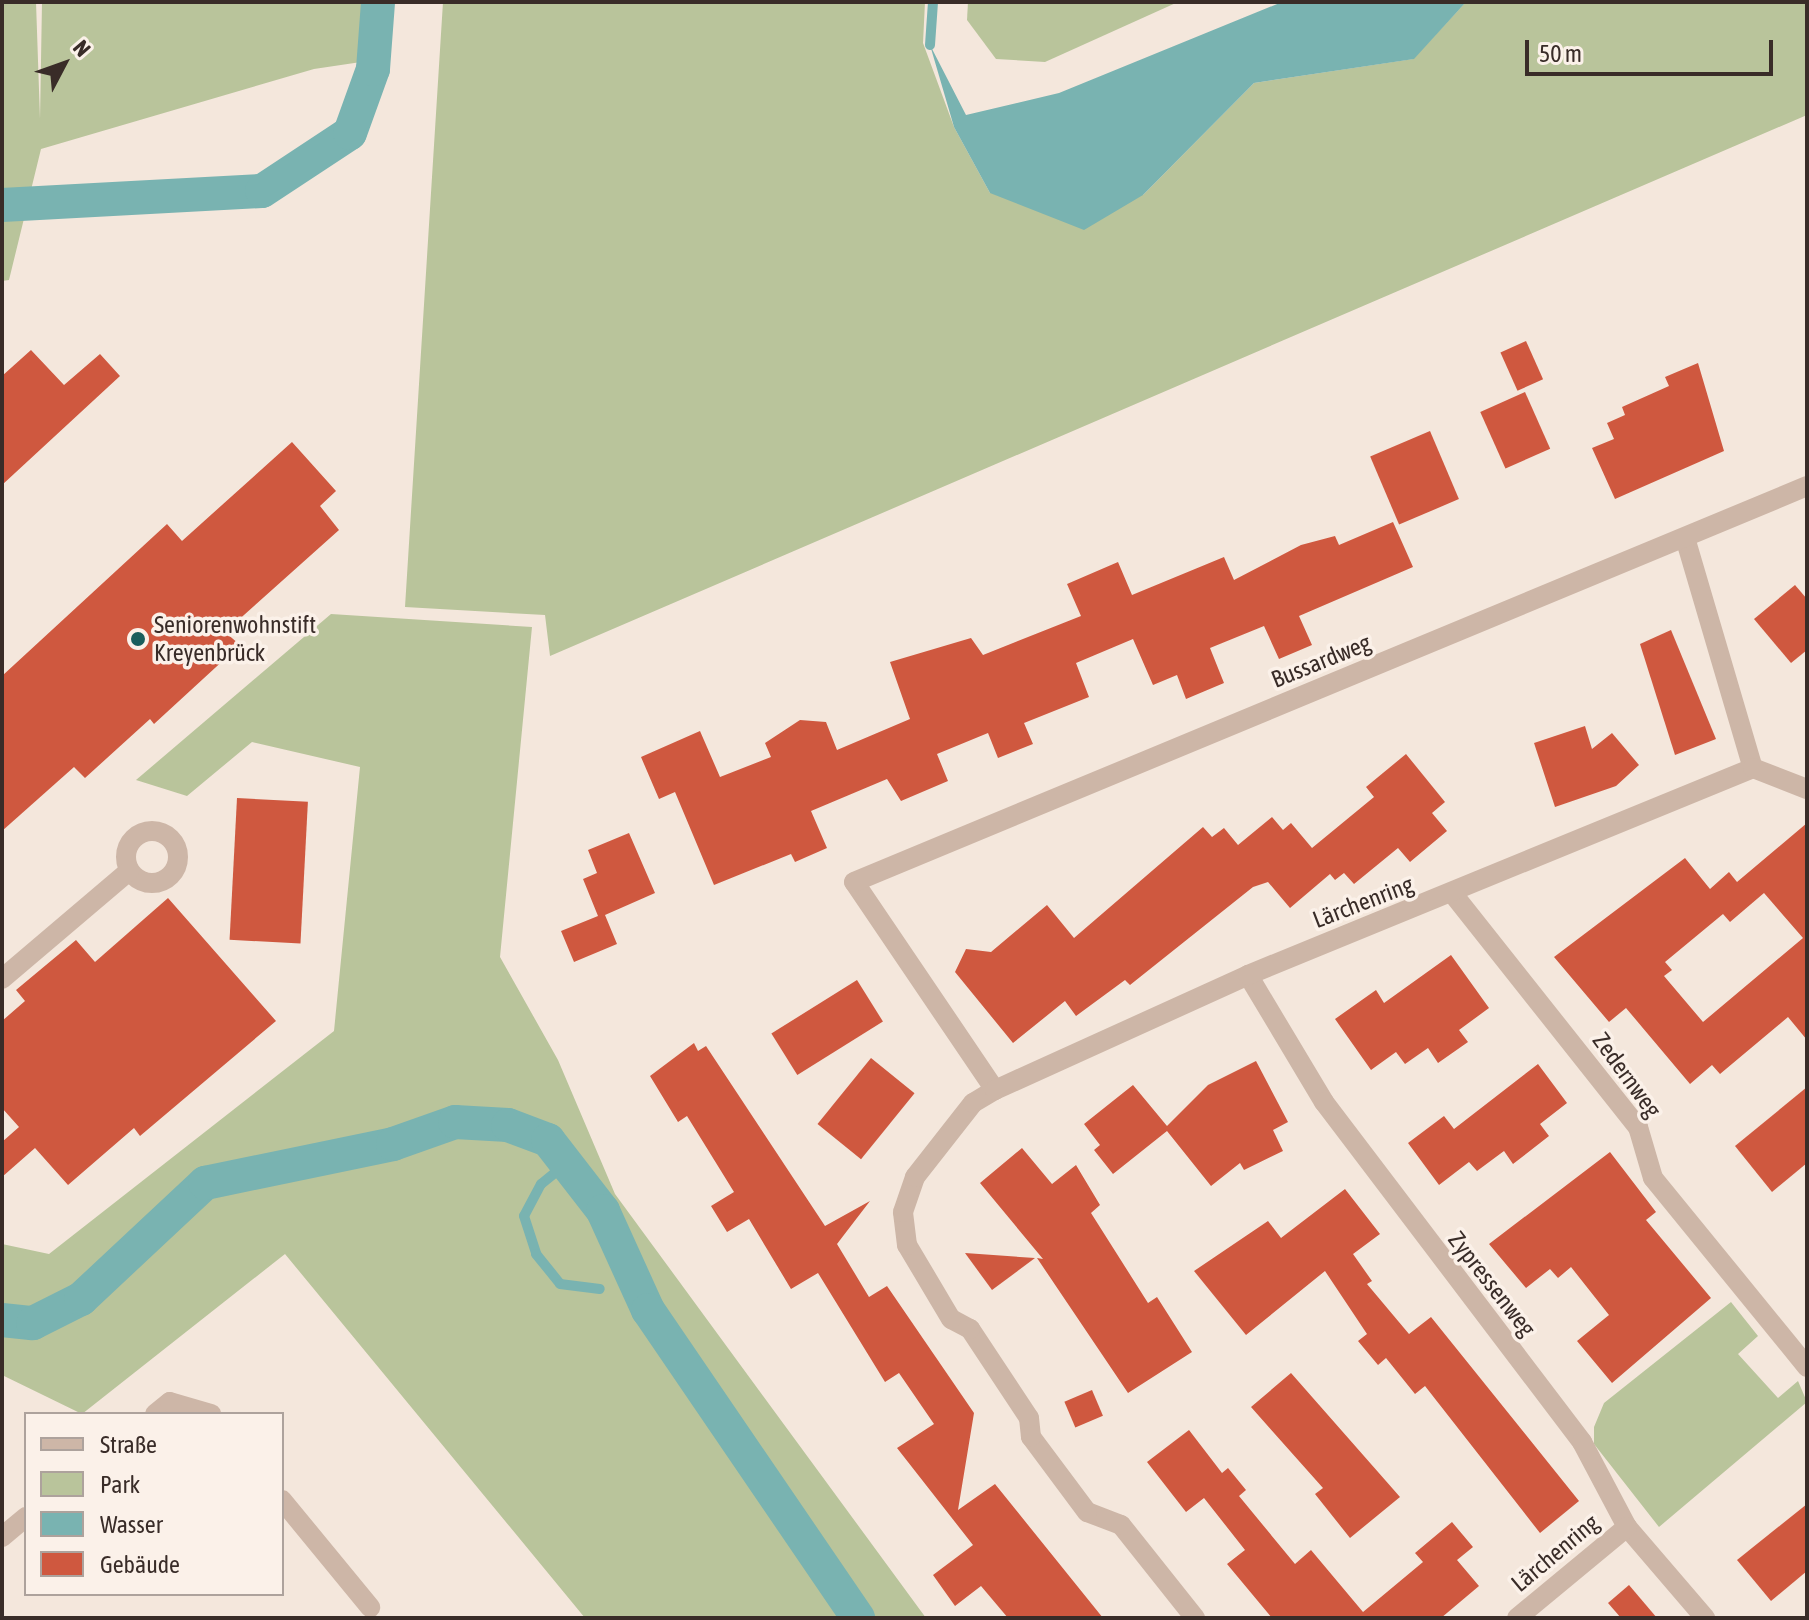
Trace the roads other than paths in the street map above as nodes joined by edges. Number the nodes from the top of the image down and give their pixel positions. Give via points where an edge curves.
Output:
1 (1807, 486) edge
2 (1686, 541) junction
3 (1753, 768) junction
4 (1807, 789) edge
5 (129, 871) dead end
6 (1453, 894) junction
7 (1248, 975) junction
8 (2, 979) edge
9 (995, 1090) junction
10 (1807, 1367) edge
11 (158, 1412) edge
12 (210, 1412) edge
13 (284, 1502) edge
14 (24, 1519) edge
15 (1627, 1527) junction
16 (2, 1537) edge
17 (370, 1607) dead end
18 (1195, 1618) edge
19 (1517, 1618) edge
20 (1705, 1618) edge

1 - 2 street, Bussardweg
2 - 3 street
2 - 9 street, Bussardweg via 854,882
3 - 4 street
3 - 6 street, Lärchenring
5 - 8 street
6 - 7 street, Lärchenring
6 - 10 street, Zedernweg via 1638,1127 1653,1178
7 - 9 street, Lärchenring
7 - 15 street, Zypressenweg via 1324,1102 1582,1442
9 - 18 street, Lärchenring via 973,1103 915,1177 903,1212 907,1245 1087,1512 1121,1525
11 - 12 street via 170,1402 205,1406
13 - 17 street
14 - 16 street
15 - 19 street, Lärchenring
15 - 20 street, Zypressenweg

